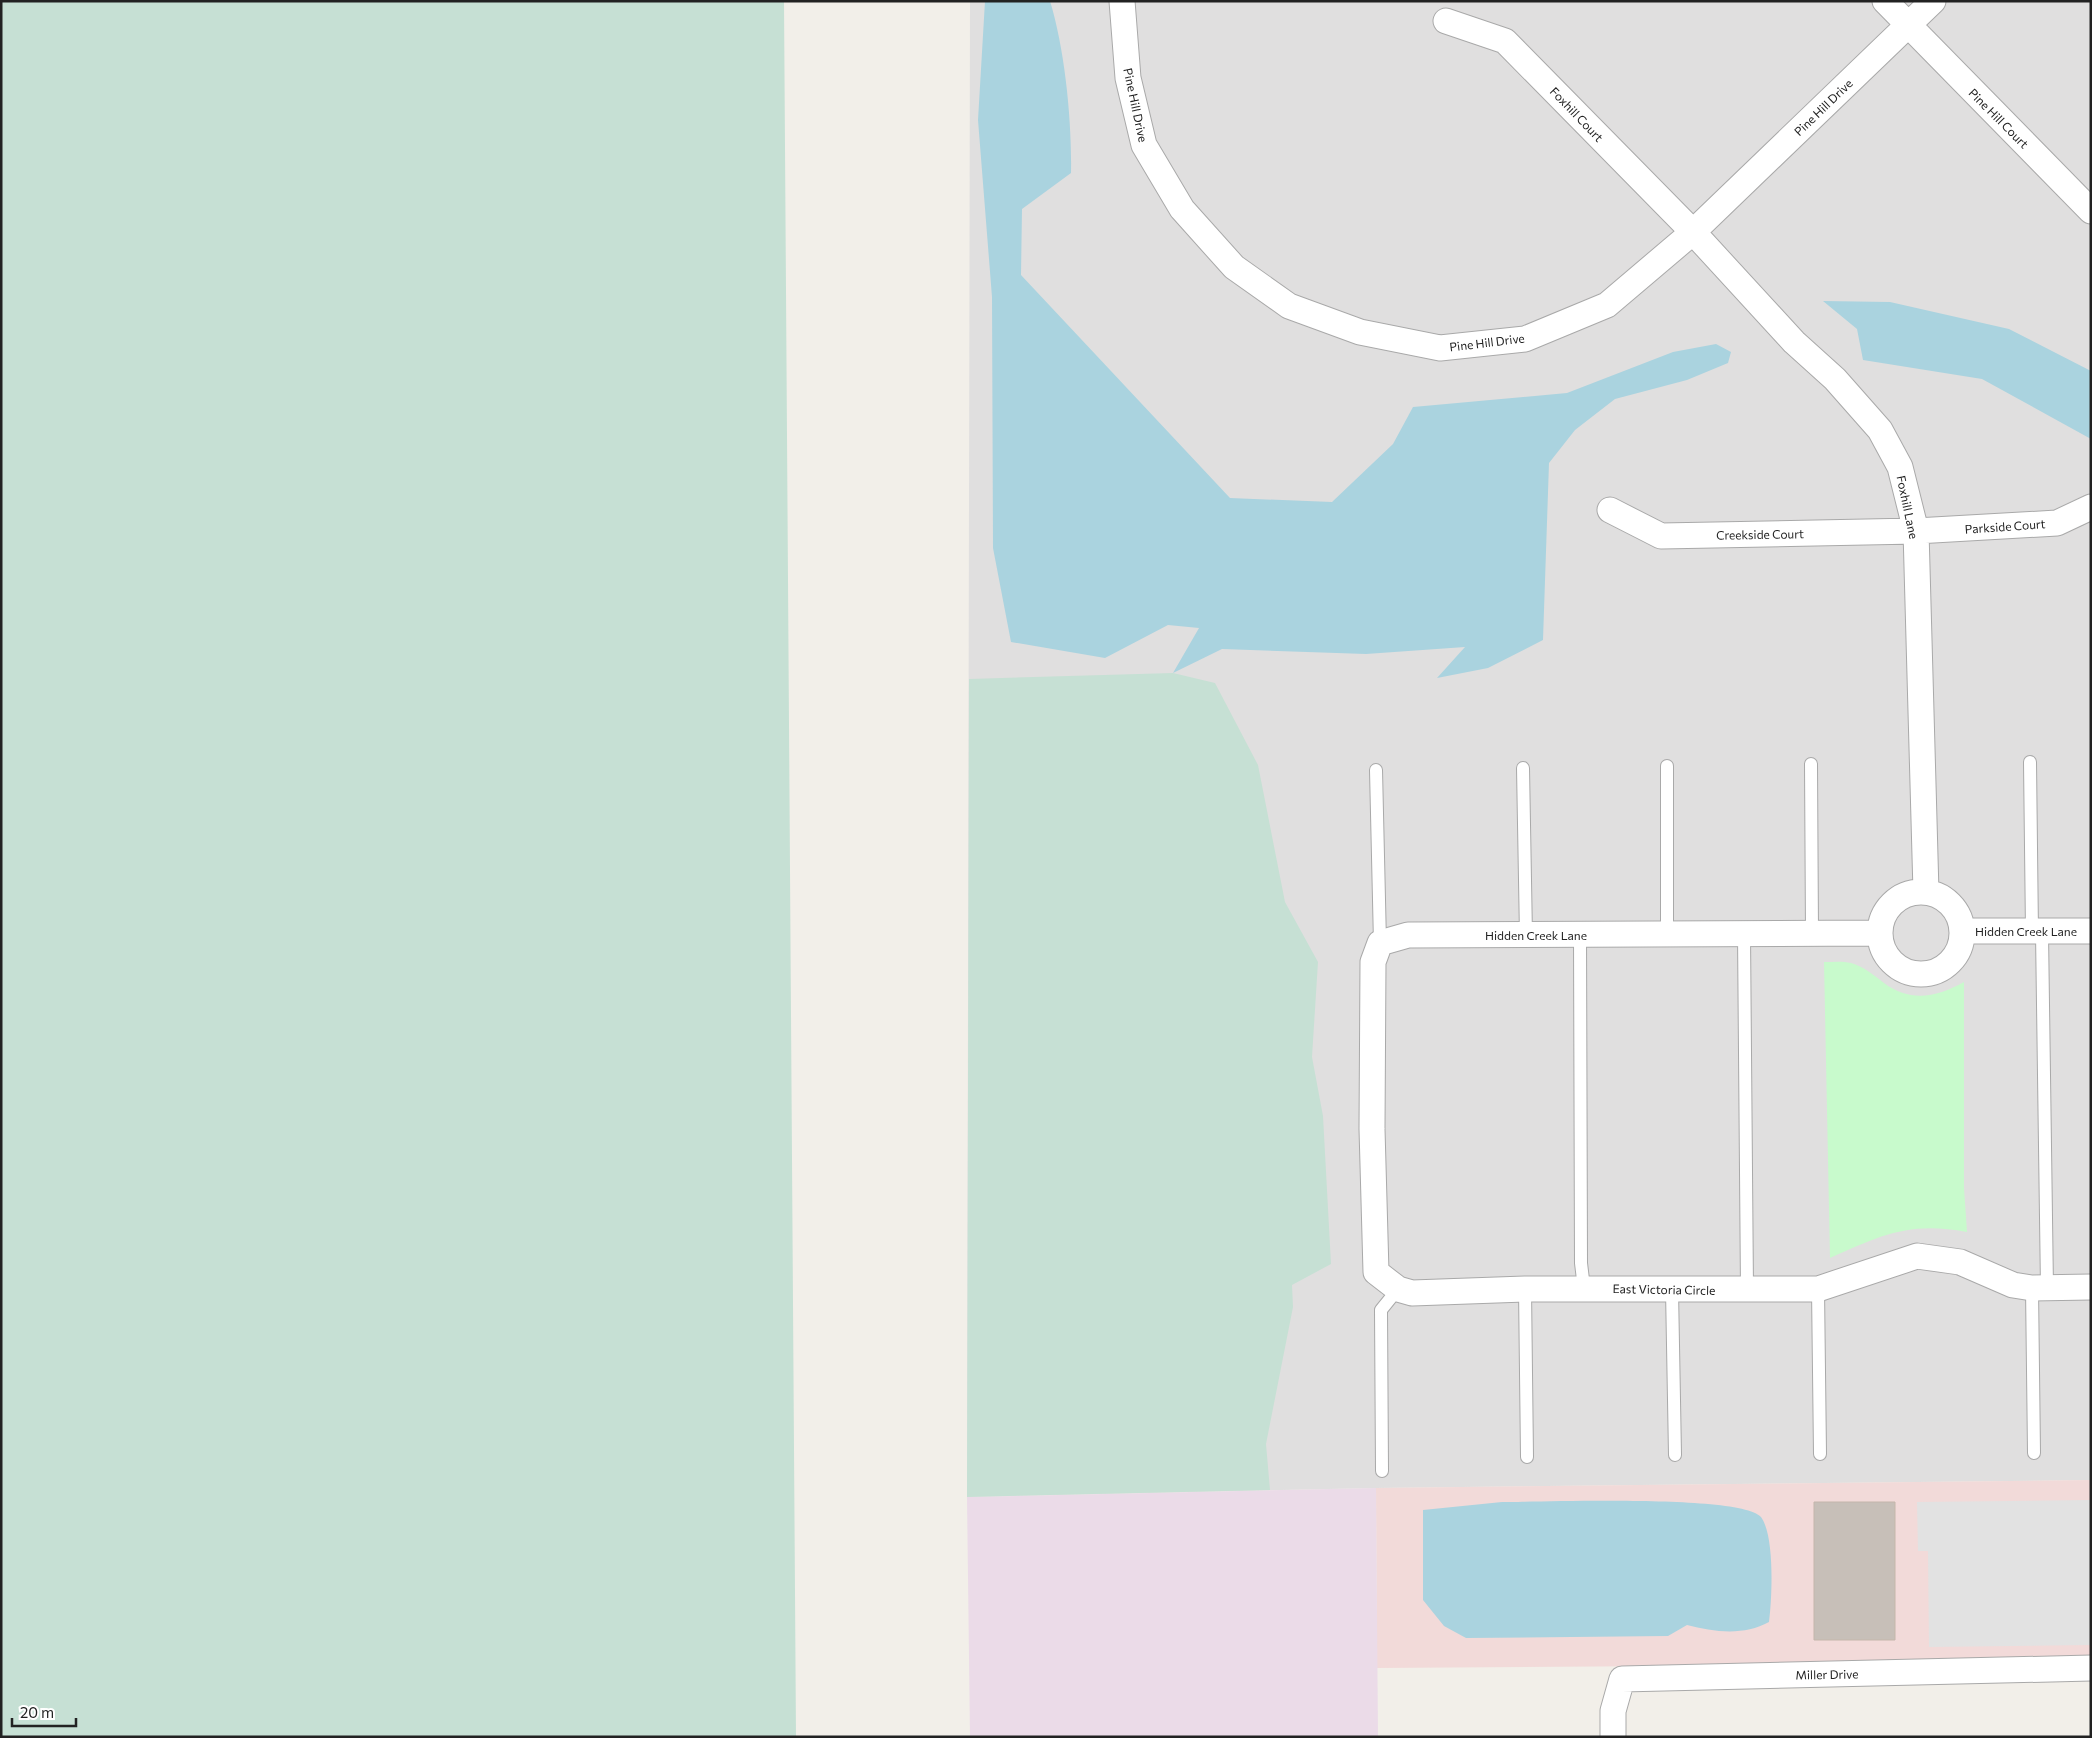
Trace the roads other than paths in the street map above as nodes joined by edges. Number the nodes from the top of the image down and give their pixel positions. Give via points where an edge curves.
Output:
1 (1122, 1) edge
2 (1886, 1) edge
3 (1933, 1) edge
4 (1446, 21) dead end
5 (1908, 25) junction
6 (2091, 210) edge
7 (1693, 232) junction
8 (2091, 507) edge
9 (1610, 510) dead end
10 (1916, 532) junction
11 (2030, 762) dead end
12 (1811, 764) dead end
13 (1667, 766) dead end
14 (1523, 768) dead end
15 (1376, 770) dead end
16 (1926, 892) junction
17 (1962, 931) junction
18 (2091, 931) edge
19 (2037, 932) junction
20 (1667, 933) junction
21 (1812, 933) junction
22 (1879, 933) junction
23 (1744, 934) junction
24 (1580, 935) junction
25 (1526, 936) junction
26 (1380, 943) junction
27 (2091, 1287) edge
28 (1584, 1288) junction
29 (2040, 1288) junction
30 (1398, 1289) junction
31 (1525, 1289) junction
32 (1818, 1289) junction
33 (1672, 1290) junction
34 (1747, 1290) junction
35 (2034, 1453) dead end
36 (1820, 1454) dead end
37 (1675, 1455) dead end
38 (1527, 1457) dead end
39 (1382, 1471) dead end
40 (2091, 1668) edge
41 (1613, 1737) edge

1 - 7 street, Pine Hill Drive via 1128,78 1144,145 1182,209 1227,260 1289,306 1360,332 1440,348 1525,339 1607,305
2 - 5 street
3 - 5 street, Pine Hill Drive
4 - 7 street, Foxhill Court via 1505,41
5 - 6 street, Pine Hill Court
5 - 7 street, Pine Hill Drive
7 - 10 street, Foxhill Lane via 1880,430 1900,467
8 - 10 street, Parkside Court via 2057,523
9 - 10 street, Creekside Court via 1661,536
10 - 16 street, Foxhill Lane
11 - 19 lane
12 - 21 lane
13 - 20 lane
14 - 25 lane
15 - 26 lane
16 - 17 street via 1941,897 1952,906
16 - 22 street via 1900,897 1889,906
17 - 19 street, Hidden Creek Lane
17 - 22 street via 1955,956 1946,966 1921,975 1896,967 1881,946
18 - 19 street, Hidden Creek Lane
19 - 29 lane
20 - 23 street, Hidden Creek Lane
20 - 24 street, Hidden Creek Lane
21 - 22 street, Hidden Creek Lane
21 - 23 street, Hidden Creek Lane
23 - 34 lane
24 - 25 street, Hidden Creek Lane
24 - 28 lane via 1581,1253
25 - 26 street, Hidden Creek Lane via 1408,935
26 - 30 street, East Victoria Circle via 1373,962 1372,1129 1376,1272
27 - 29 street, East Victoria Circle
28 - 31 street, East Victoria Circle
28 - 33 street, East Victoria Circle
29 - 32 street, East Victoria Circle via 2013,1285 1960,1262 1917,1256
29 - 35 lane
30 - 31 street, East Victoria Circle via 1412,1293
30 - 39 lane via 1380,1310
31 - 38 lane
32 - 34 street, East Victoria Circle
32 - 36 lane
33 - 34 street, East Victoria Circle
33 - 37 lane
40 - 41 street, Miller Drive via 1622,1678 1613,1711

